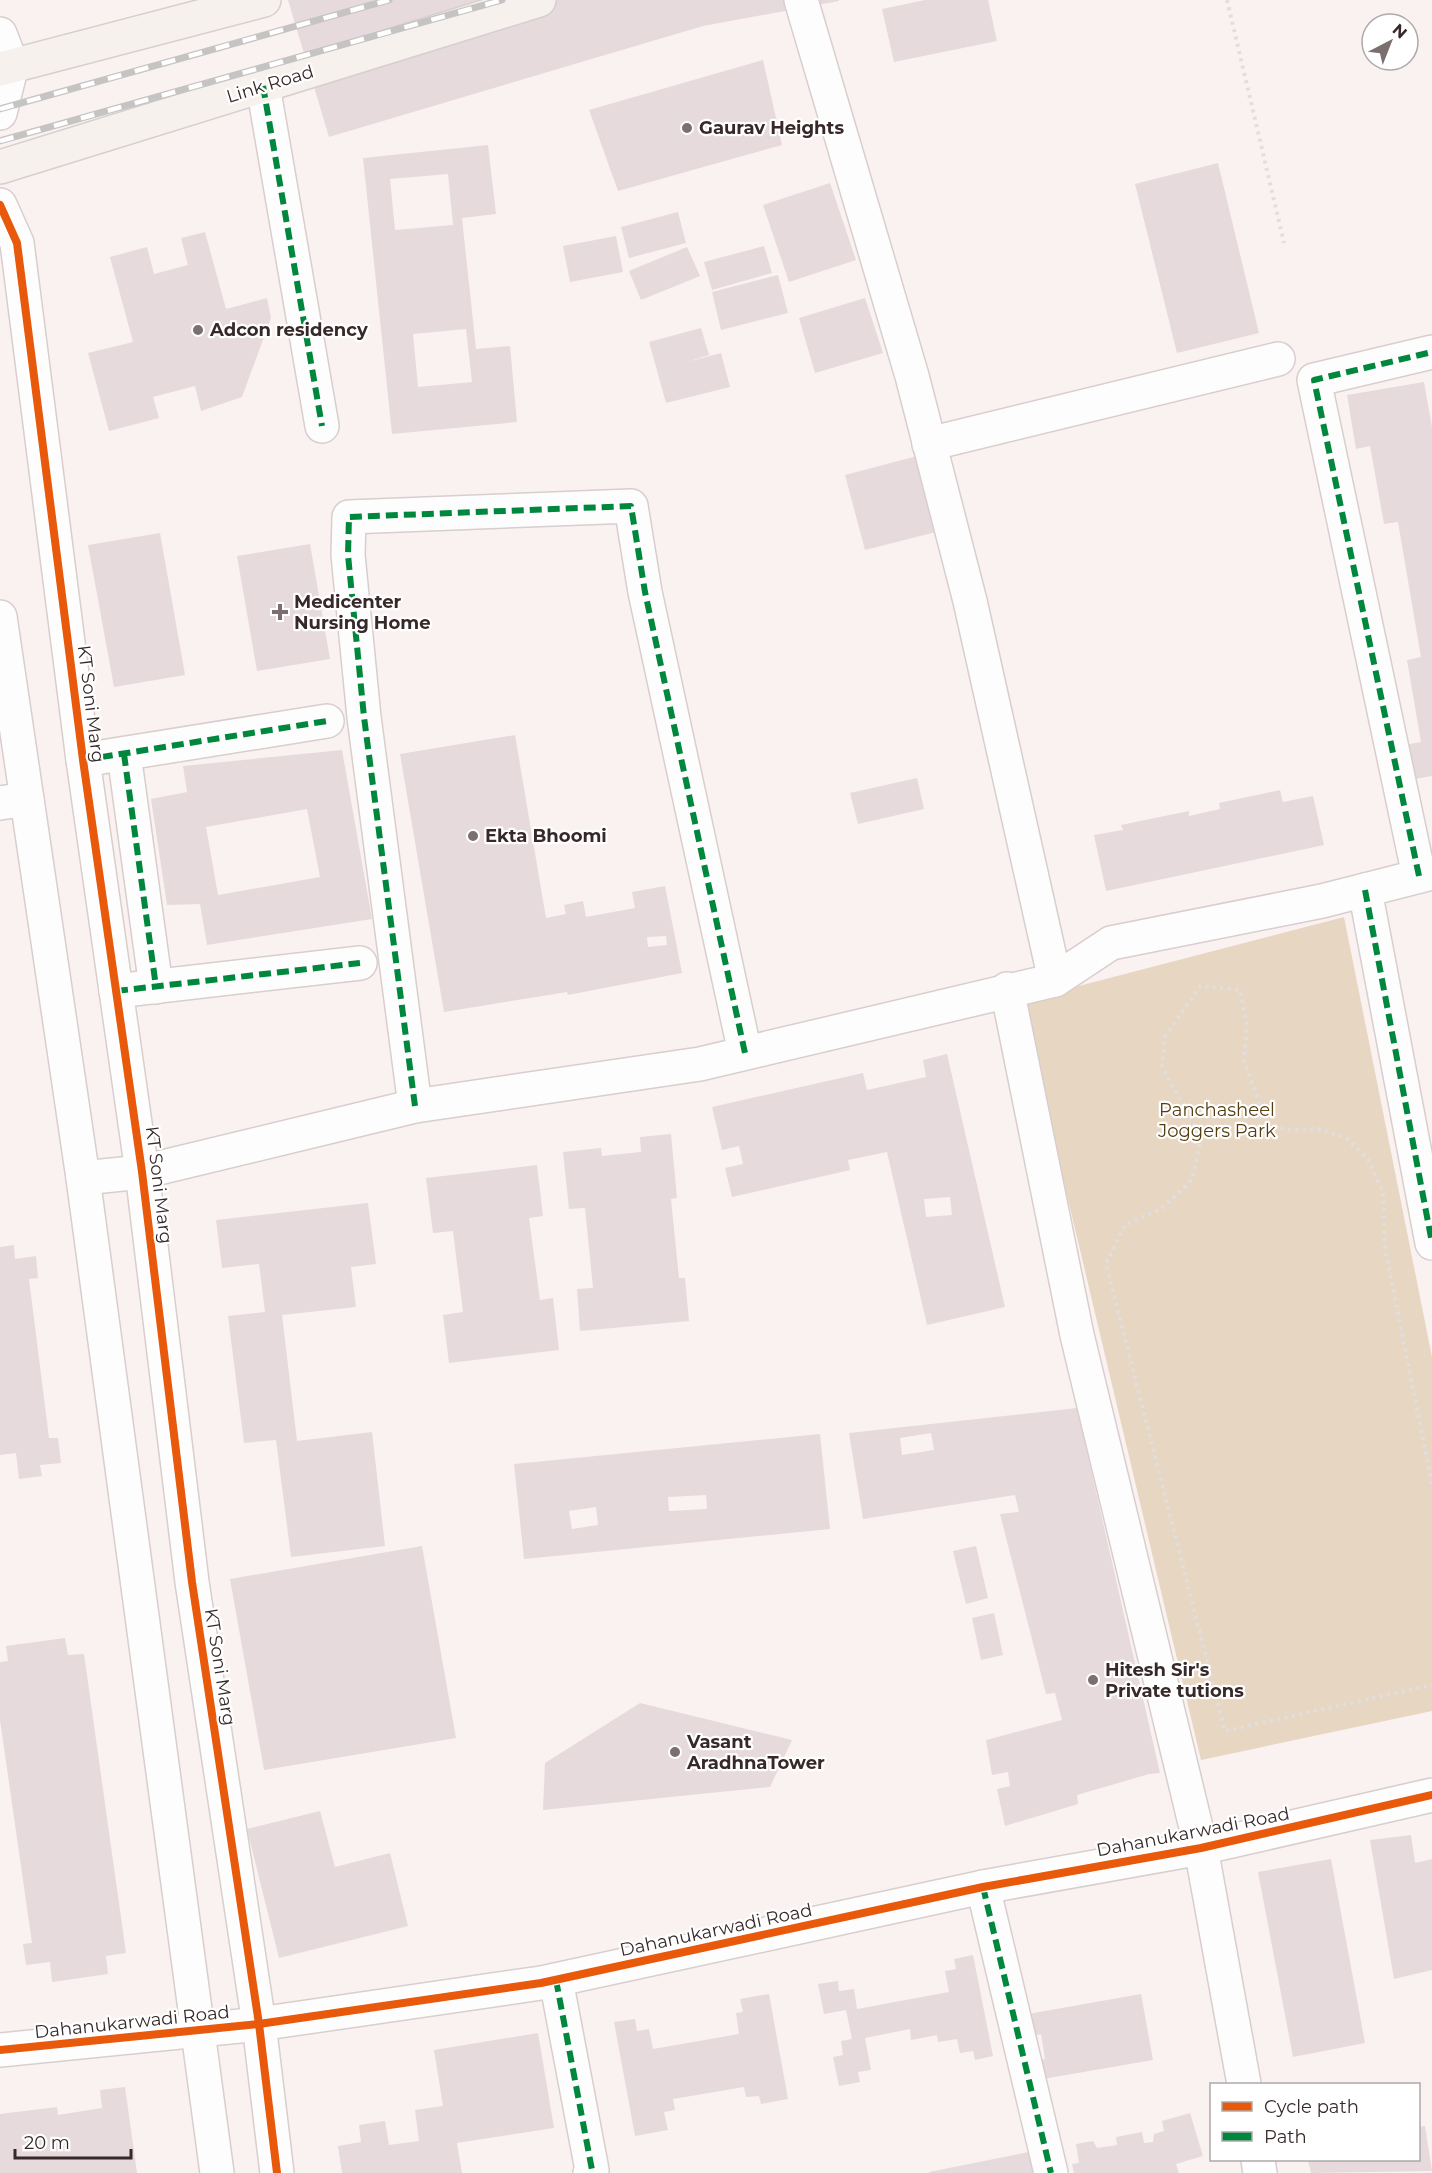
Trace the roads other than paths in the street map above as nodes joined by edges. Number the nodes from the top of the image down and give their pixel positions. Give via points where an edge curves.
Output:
1 (264, 0) edge
2 (539, 0) edge
3 (801, 0) edge
4 (0, 34) edge
5 (6, 67) edge
6 (263, 86) junction
7 (0, 113) edge
8 (0, 167) edge
9 (0, 205) edge
10 (1432, 352) edge
11 (1278, 359) dead end
12 (322, 426) dead end
13 (929, 444) junction
14 (0, 617) edge
15 (327, 721) dead end
16 (124, 754) junction
17 (83, 760) junction
18 (14, 801) edge
19 (1426, 875) edge
20 (1365, 890) junction
21 (360, 963) dead end
22 (1055, 980) junction
23 (156, 987) junction
24 (1006, 989) junction
25 (116, 991) junction
26 (745, 1053) junction
27 (415, 1106) junction
28 (142, 1172) junction
29 (83, 1178) junction
30 (1432, 1243) edge
31 (1432, 1795) edge
32 (1201, 1848) junction
33 (983, 1887) junction
34 (556, 1980) junction
35 (260, 2024) junction
36 (197, 2030) junction
37 (0, 2050) edge
38 (1244, 2083) edge
39 (217, 2173) edge
40 (277, 2173) edge
41 (590, 2173) edge
42 (1051, 2173) edge

1 - 5 main road
2 - 6 main road, Link Road
3 - 13 street
4 - 5 street
5 - 7 street
6 - 8 main road, Link Road
6 - 12 street
9 - 17 street, KT Soni Marg via 17,243
10 - 19 street via 1314,380
11 - 13 street
13 - 22 street via 970,601
14 - 18 street
15 - 16 street
16 - 17 street
16 - 23 street
17 - 25 street, KT Soni Marg
18 - 29 street
19 - 20 street
20 - 22 street via 1111,943
20 - 30 street
21 - 23 street
22 - 24 street
23 - 25 street
24 - 26 street
24 - 32 street via 1077,1335
25 - 28 street, KT Soni Marg
26 - 27 street via 700,1064
26 - 27 street via 645,592 631,506 349,517 348,555 364,717
27 - 28 street
28 - 29 street
28 - 35 street, KT Soni Marg via 192,1582
29 - 36 street
31 - 32 street, Dahanukarwadi Road
32 - 33 street, Dahanukarwadi Road
32 - 38 street
33 - 34 street, Dahanukarwadi Road
33 - 42 street
34 - 35 street, Dahanukarwadi Road
34 - 41 street
35 - 36 street, Dahanukarwadi Road
35 - 40 street, KT Soni Marg
36 - 37 street, Dahanukarwadi Road
36 - 39 street

